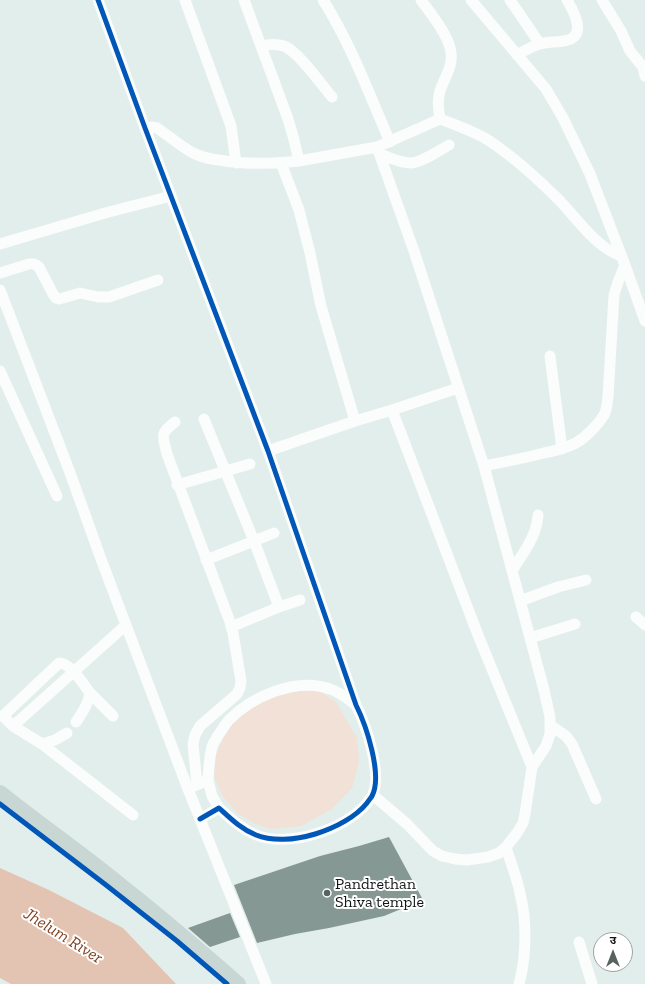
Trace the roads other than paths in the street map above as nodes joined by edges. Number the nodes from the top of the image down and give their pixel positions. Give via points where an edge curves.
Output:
1 (98, 0) edge
2 (185, 0) edge
3 (244, 0) edge
4 (323, 0) edge
5 (421, 0) edge
6 (471, 0) edge
7 (510, 0) edge
8 (567, 0) edge
9 (602, 0) edge
10 (540, 44) junction
11 (261, 46) junction
12 (517, 55) junction
13 (645, 76) edge
14 (332, 97) dead end
15 (440, 119) junction
16 (145, 128) junction
17 (390, 142) junction
18 (449, 145) dead end
19 (379, 150) junction
20 (299, 161) junction
21 (281, 163) junction
22 (236, 164) junction
23 (171, 196) junction
24 (0, 244) edge
25 (623, 261) junction
26 (0, 273) edge
27 (158, 280) dead end
28 (0, 290) edge
29 (645, 321) edge
30 (550, 356) dead end
31 (0, 370) edge
32 (458, 388) junction
33 (392, 410) junction
34 (204, 419) dead end
35 (355, 420) junction
36 (175, 422) dead end
37 (562, 449) junction
38 (268, 451) junction
39 (250, 464) dead end
40 (484, 466) junction
41 (226, 470) junction
42 (177, 485) junction
43 (56, 496) dead end
44 (538, 515) dead end
45 (274, 533) dead end
46 (254, 541) junction
47 (206, 560) junction
48 (512, 571) junction
49 (586, 580) dead end
50 (300, 600) dead end
51 (520, 601) junction
52 (279, 607) junction
53 (636, 617) dead end
54 (575, 624) dead end
55 (645, 625) edge
56 (126, 626) junction
57 (231, 627) junction
58 (530, 638) junction
59 (74, 672) junction
60 (90, 693) junction
61 (356, 705) junction
62 (1, 716) edge
63 (113, 716) dead end
64 (76, 722) dead end
65 (550, 725) junction
66 (13, 726) junction
67 (67, 733) dead end
68 (42, 744) junction
69 (532, 767) junction
70 (198, 785) junction
71 (0, 793) edge
72 (373, 795) junction
73 (596, 799) dead end
74 (0, 804) edge
75 (219, 808) junction
76 (133, 815) dead end
77 (200, 819) junction
78 (506, 847) junction
79 (579, 942) dead end
80 (227, 984) edge
81 (238, 984) edge
82 (266, 984) edge
83 (518, 984) edge
84 (592, 984) edge

1 - 16 street
2 - 22 street via 230,126
3 - 11 street
4 - 17 street via 352,54
5 - 15 street via 445,36 452,54 439,98
6 - 12 street
7 - 10 street
8 - 10 street via 578,27 573,38
9 - 13 street
10 - 12 street
11 - 14 street via 279,45 293,52
11 - 20 street via 294,136
12 - 25 street via 546,89 563,118 590,174
15 - 17 street
15 - 25 street via 487,139 513,159 560,201 600,244
16 - 22 street via 157,128 194,153
16 - 23 street
17 - 19 street
18 - 19 street via 418,162 411,163 397,160
19 - 20 street
19 - 32 street
20 - 21 street
21 - 22 street
21 - 35 street via 299,210 321,306
23 - 24 street
23 - 38 street
25 - 29 street
25 - 37 street via 614,295 607,406 604,415 586,435 577,443
26 - 27 street via 36,264 56,298 80,293 109,297
28 - 56 street
30 - 37 street
31 - 43 street
32 - 33 street
32 - 40 street
33 - 35 street
33 - 69 street via 478,635
34 - 41 street
35 - 38 street
36 - 42 street via 166,429 163,438
37 - 40 street
38 - 61 street
39 - 41 street
40 - 48 street
41 - 42 street
41 - 46 street
42 - 47 street
44 - 48 street via 531,540
45 - 46 street
46 - 47 street
46 - 52 street
47 - 57 street
48 - 51 street
49 - 51 street
50 - 52 street
51 - 58 street
52 - 57 street
53 - 55 street
54 - 58 street
56 - 59 street
56 - 70 street
57 - 70 street via 241,681 240,688 237,694 200,726 195,735 193,744
58 - 65 street
59 - 60 street
59 - 62 street via 63,663 59,663
59 - 66 street
60 - 63 street
60 - 64 street via 86,708
61 - 70 street via 341,694 320,686 299,686 272,692 244,707 227,722 214,743
61 - 72 street via 366,729 376,769
62 - 66 street
65 - 69 street via 546,746
65 - 73 street via 566,736 572,744
66 - 68 street
67 - 68 street
68 - 76 street
69 - 78 street via 526,814 518,833
70 - 75 street via 212,796
70 - 77 street
71 - 81 highway via 173,927
72 - 75 street via 362,809 338,825 303,837 283,839 256,835 238,826
72 - 78 street via 433,851 442,856 467,860 488,857
74 - 80 highway via 177,941
75 - 77 street
77 - 82 street
78 - 83 street via 524,911 524,957
79 - 84 street

